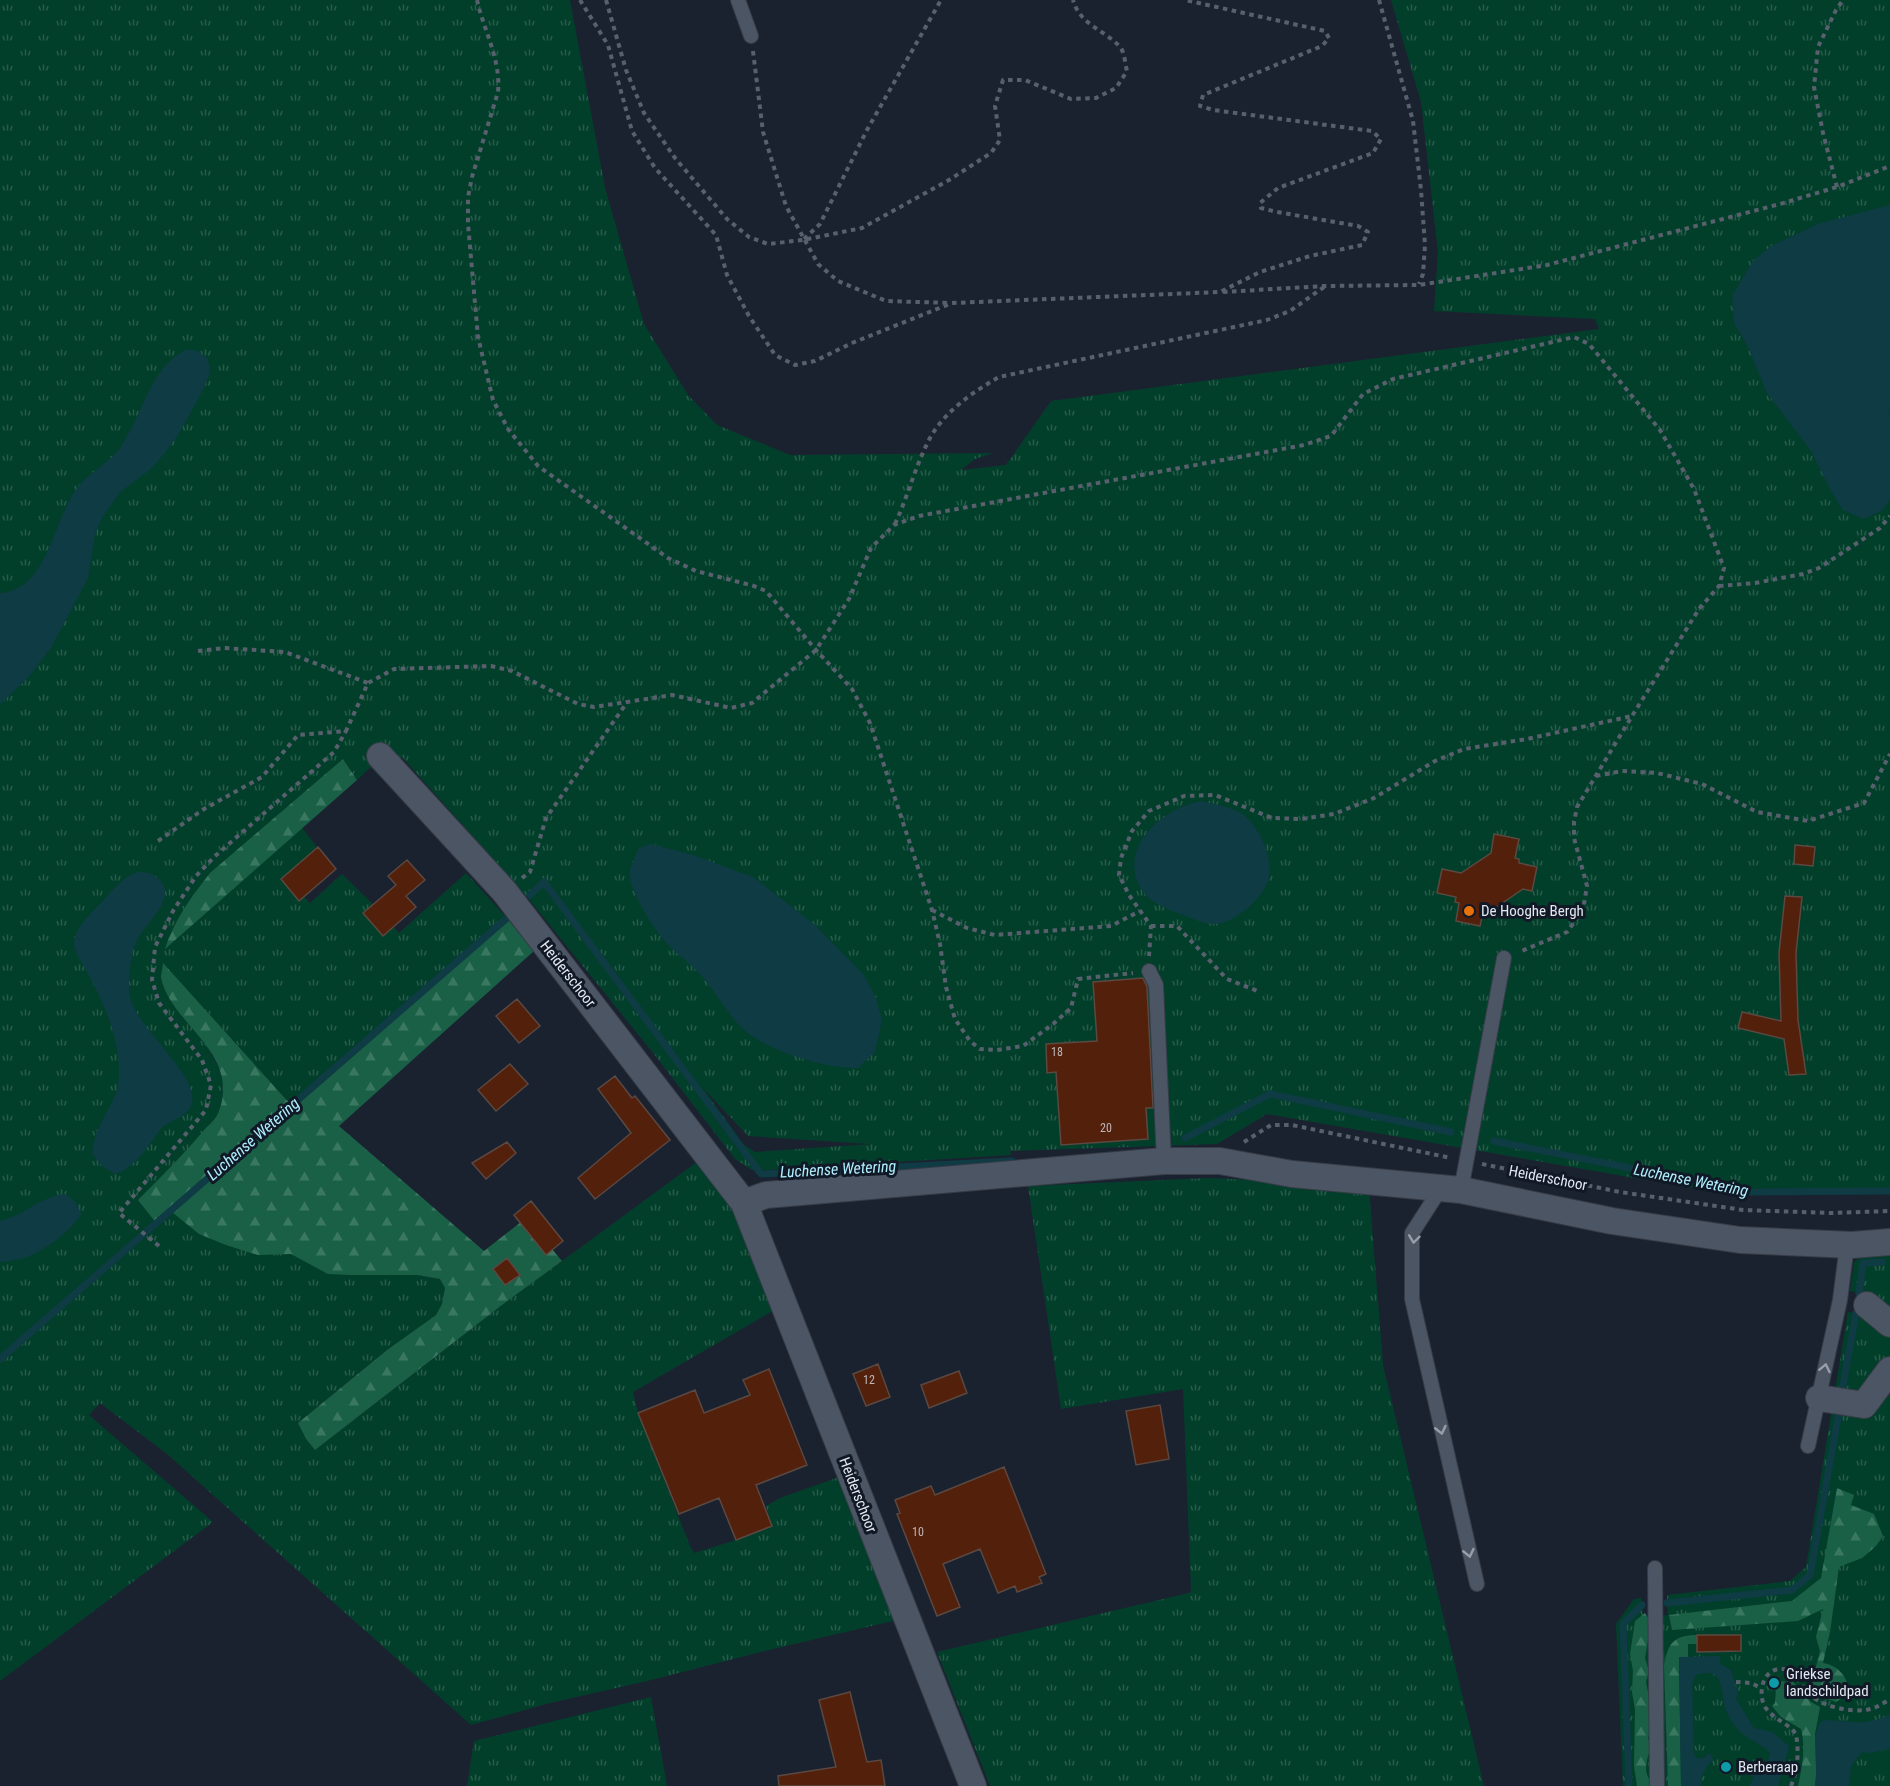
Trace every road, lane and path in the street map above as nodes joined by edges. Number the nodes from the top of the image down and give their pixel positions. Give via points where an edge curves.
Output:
1 (477, 0) edge
2 (580, 0) edge
3 (606, 0) edge
4 (738, 0) edge
5 (941, 0) edge
6 (1073, 0) edge
7 (1185, 0) edge
8 (1379, 0) edge
9 (1843, 0) edge
10 (751, 36) joint
11 (1890, 166) edge
12 (1838, 187) junction
13 (803, 240) junction
14 (1419, 285) junction
15 (1324, 286) junction
16 (1220, 292) junction
17 (952, 303) junction
18 (1890, 516) edge
19 (894, 525) junction
20 (1719, 586) junction
21 (816, 650) junction
22 (198, 651) dead end
23 (368, 683) junction
24 (628, 700) junction
25 (1632, 716) junction
26 (346, 731) junction
27 (1890, 754) edge
28 (380, 756) dead end
29 (1596, 776) junction
30 (158, 841) dead end
31 (504, 891) junction
32 (932, 910) junction
33 (1140, 911) junction
34 (1151, 926) junction
35 (1504, 958) joint
36 (1149, 971) junction
37 (1260, 992) dead end
38 (1164, 1161) junction
39 (1220, 1161) junction
40 (1466, 1161) junction
41 (1451, 1189) junction
42 (744, 1203) junction
43 (1890, 1211) edge
44 (1890, 1242) edge
45 (1847, 1245) junction
46 (159, 1246) dead end
47 (1867, 1305) dead end
48 (1890, 1324) edge
49 (1890, 1370) edge
50 (1819, 1398) junction
51 (1808, 1446) dead end
52 (1656, 1568) dead end
53 (1477, 1584) dead end
54 (1736, 1682) dead end
55 (1761, 1688) junction
56 (1890, 1699) edge
57 (973, 1786) edge
58 (1657, 1786) edge
59 (1791, 1786) edge

1 - 21 path via 500,79 472,177 468,224 478,337 493,400 503,420 538,466 668,558 696,571 766,591
2 - 17 path via 608,45 632,131 655,168 716,235 727,275 775,355 795,365 815,361
3 - 13 path via 626,70 644,113 675,158 727,219 749,237 768,244
4 - 10 lane
5 - 13 path via 867,130 820,224
6 - 13 path via 1085,20 1122,49 1127,71 1116,88 1096,98 1071,99 1025,80 1004,80 995,106 1000,140 991,153 862,228
7 - 16 path via 1325,31 1329,38 1322,46 1203,95 1200,106 1372,131 1381,139 1373,153 1278,188 1260,202 1261,208 1277,212 1358,226 1368,232 1362,245 1260,272
8 - 14 path via 1413,121 1425,245
9 - 12 path via 1818,47 1814,87
10 - 13 path via 763,132 786,206
11 - 12 path
12 - 14 path via 1547,266
13 - 17 path via 818,264 838,281 886,301
14 - 15 path
15 - 16 path
15 - 19 path via 1290,311 1267,320 999,377 973,392 931,436
16 - 17 path
18 - 20 path via 1880,528 1819,568 1755,583
19 - 20 path via 919,516 1304,445 1331,436 1363,394 1392,379 1574,337 1589,344 1660,430 1694,489 1724,568
19 - 21 path via 871,548 849,599
20 - 25 path via 1699,609
21 - 24 path via 752,703 731,708 672,695
21 - 32 path via 852,689 870,723
22 - 23 path via 224,648 285,652
23 - 24 path via 394,669 490,666 512,671 578,704 594,707
23 - 26 path
24 - 31 path via 546,818 530,872
25 - 29 path
25 - 33 path via 1527,740 1464,749 1435,761 1374,798 1334,814 1272,818 1215,795 1184,796 1149,811 1132,831 1121,858 1119,875
26 - 30 path via 298,735 262,777 204,809
26 - 46 path via 334,752 196,876 155,947 152,981 159,1003 202,1060 211,1085 206,1110 119,1214
27 - 29 path via 1864,803 1808,821 1757,812 1702,784 1657,773 1622,771
28 - 31 street, Heiderschoor
29 - 35 path via 1577,807 1574,822 1574,838 1587,886 1583,910 1567,932
31 - 42 street, Heiderschoor
32 - 33 path via 967,928 995,935 1111,926
32 - 36 path via 955,1019 980,1049 1023,1046 1071,1008 1078,979
33 - 34 path
34 - 36 path
34 - 37 path via 1177,927 1227,980
35 - 40 lane
36 - 38 lane via 1156,985
38 - 39 street, Heiderschoor
38 - 42 street, Heiderschoor via 766,1195
39 - 40 path, Heiderschoor via 1271,1125 1292,1125
39 - 41 street, Heiderschoor via 1292,1174
40 - 41 lane
40 - 43 path, Heiderschoor via 1620,1192 1743,1210
41 - 45 street, Heiderschoor via 1612,1221 1740,1240
41 -> 53 lane via 1412,1233 1412,1299
42 - 57 street, Heiderschoor
44 - 45 street, Heiderschoor
50 -> 45 lane via 1840,1300
47 - 48 street
49 - 50 street via 1864,1406
50 - 51 lane
52 - 58 lane
54 - 55 path
55 - 56 path via 1765,1678 1782,1669 1795,1676 1809,1694 1833,1707 1864,1710
55 - 59 path via 1766,1707 1796,1734 1797,1767

